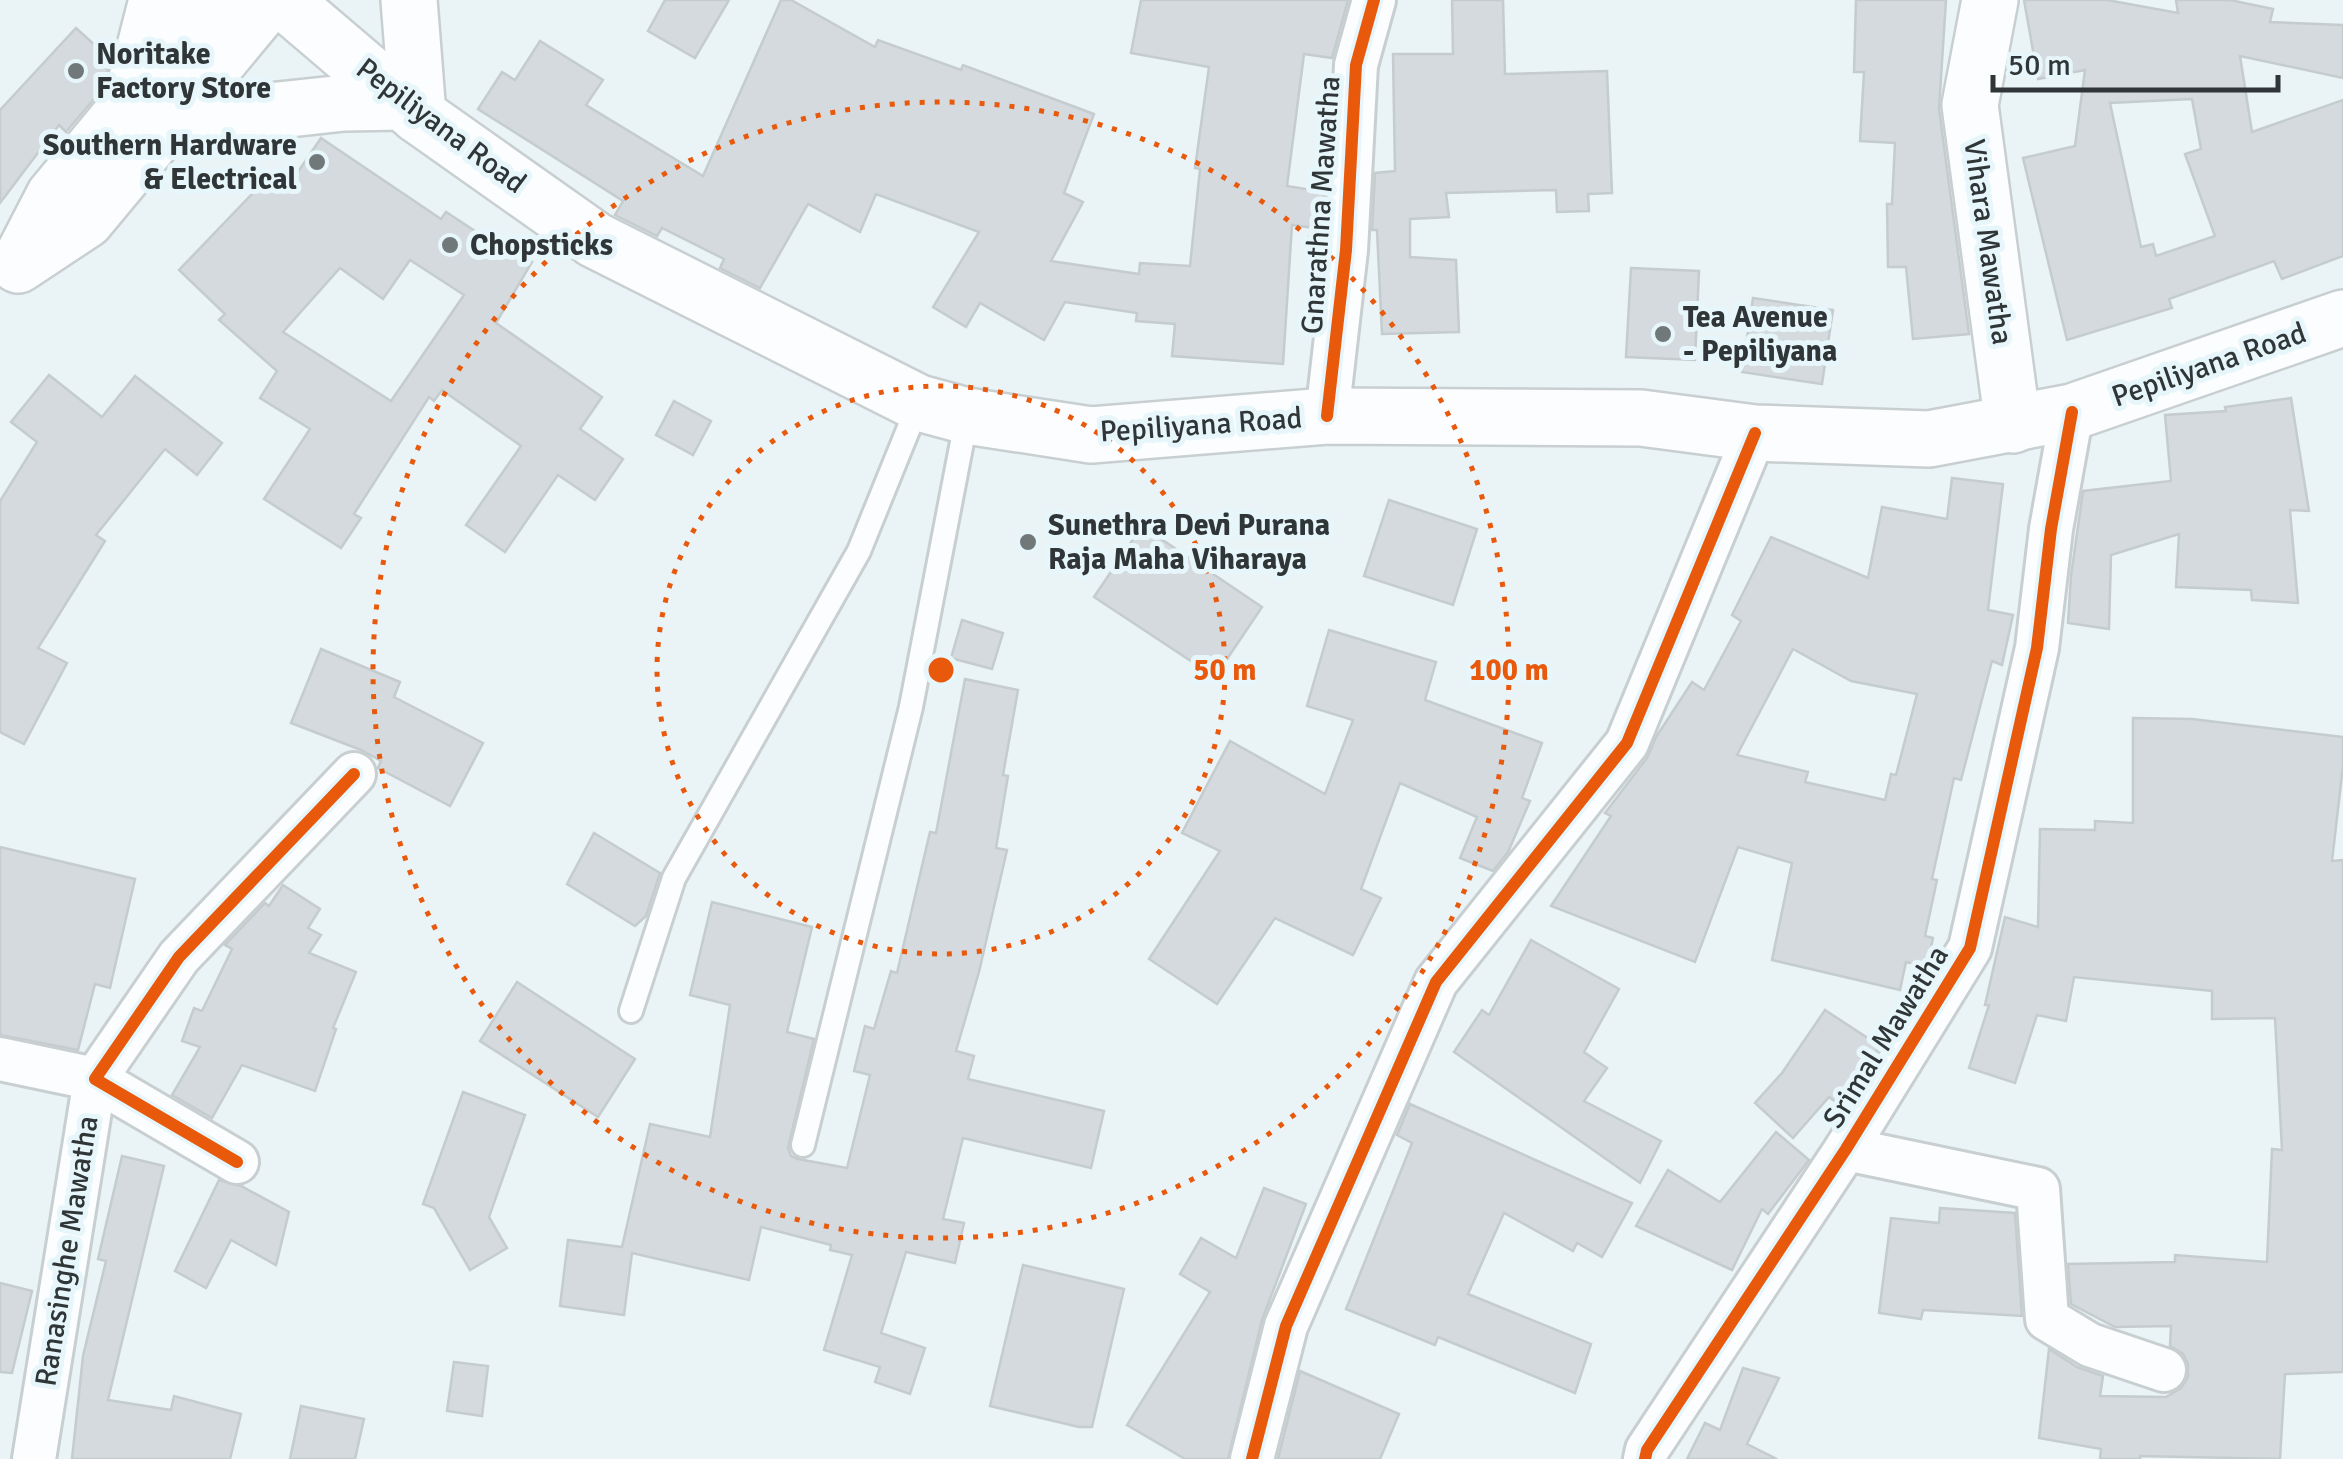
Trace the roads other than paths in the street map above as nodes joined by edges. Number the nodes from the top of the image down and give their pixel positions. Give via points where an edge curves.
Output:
1 (157, 0) edge
2 (216, 0) edge
3 (269, 0) edge
4 (283, 0) edge
5 (409, 0) edge
6 (1374, 0) edge
7 (1990, 0) edge
8 (410, 108) junction
9 (148, 115) junction
10 (9, 278) edge
11 (2343, 318) edge
12 (943, 410) junction
13 (2072, 412) junction
14 (1327, 416) junction
15 (2014, 425) junction
16 (1755, 433) junction
17 (354, 774) dead end
18 (631, 1011) dead end
19 (0, 1060) edge
20 (95, 1079) junction
21 (802, 1145) dead end
22 (1846, 1149) junction
23 (237, 1162) dead end
24 (2164, 1370) dead end
25 (34, 1459) edge
26 (1252, 1459) edge
27 (1644, 1459) edge

1 - 9 main road
2 - 9 main road
3 - 9 main road
4 - 8 main road, Pepiliyana Road
5 - 8 main road
6 - 14 street, Gnarathna Mawatha via 1356,66 1346,250
7 - 15 main road, Vihara Mawatha via 1970,105
8 - 9 main road via 344,103
8 - 12 main road, Pepiliyana Road via 595,240
9 - 10 main road via 54,196
11 - 13 main road, Pepiliyana Road
12 - 14 main road, Pepiliyana Road via 1091,436
12 - 18 lane via 674,878
12 - 21 lane via 910,707
13 - 15 main road, Pepiliyana Road
13 - 22 street, Srimal Mawatha via 2037,648 1970,948
14 - 16 main road, Pepiliyana Road via 1641,418
15 - 16 main road, Pepiliyana Road via 1929,439
16 - 26 street via 1627,743 1436,982 1286,1326
17 - 20 street via 178,957
19 - 20 street, Ranasinghe Mawatha
20 - 23 street
20 - 25 street, Ranasinghe Mawatha
22 - 24 street via 2038,1189 2047,1319 2090,1345
22 - 27 street, Srimal Mawatha

